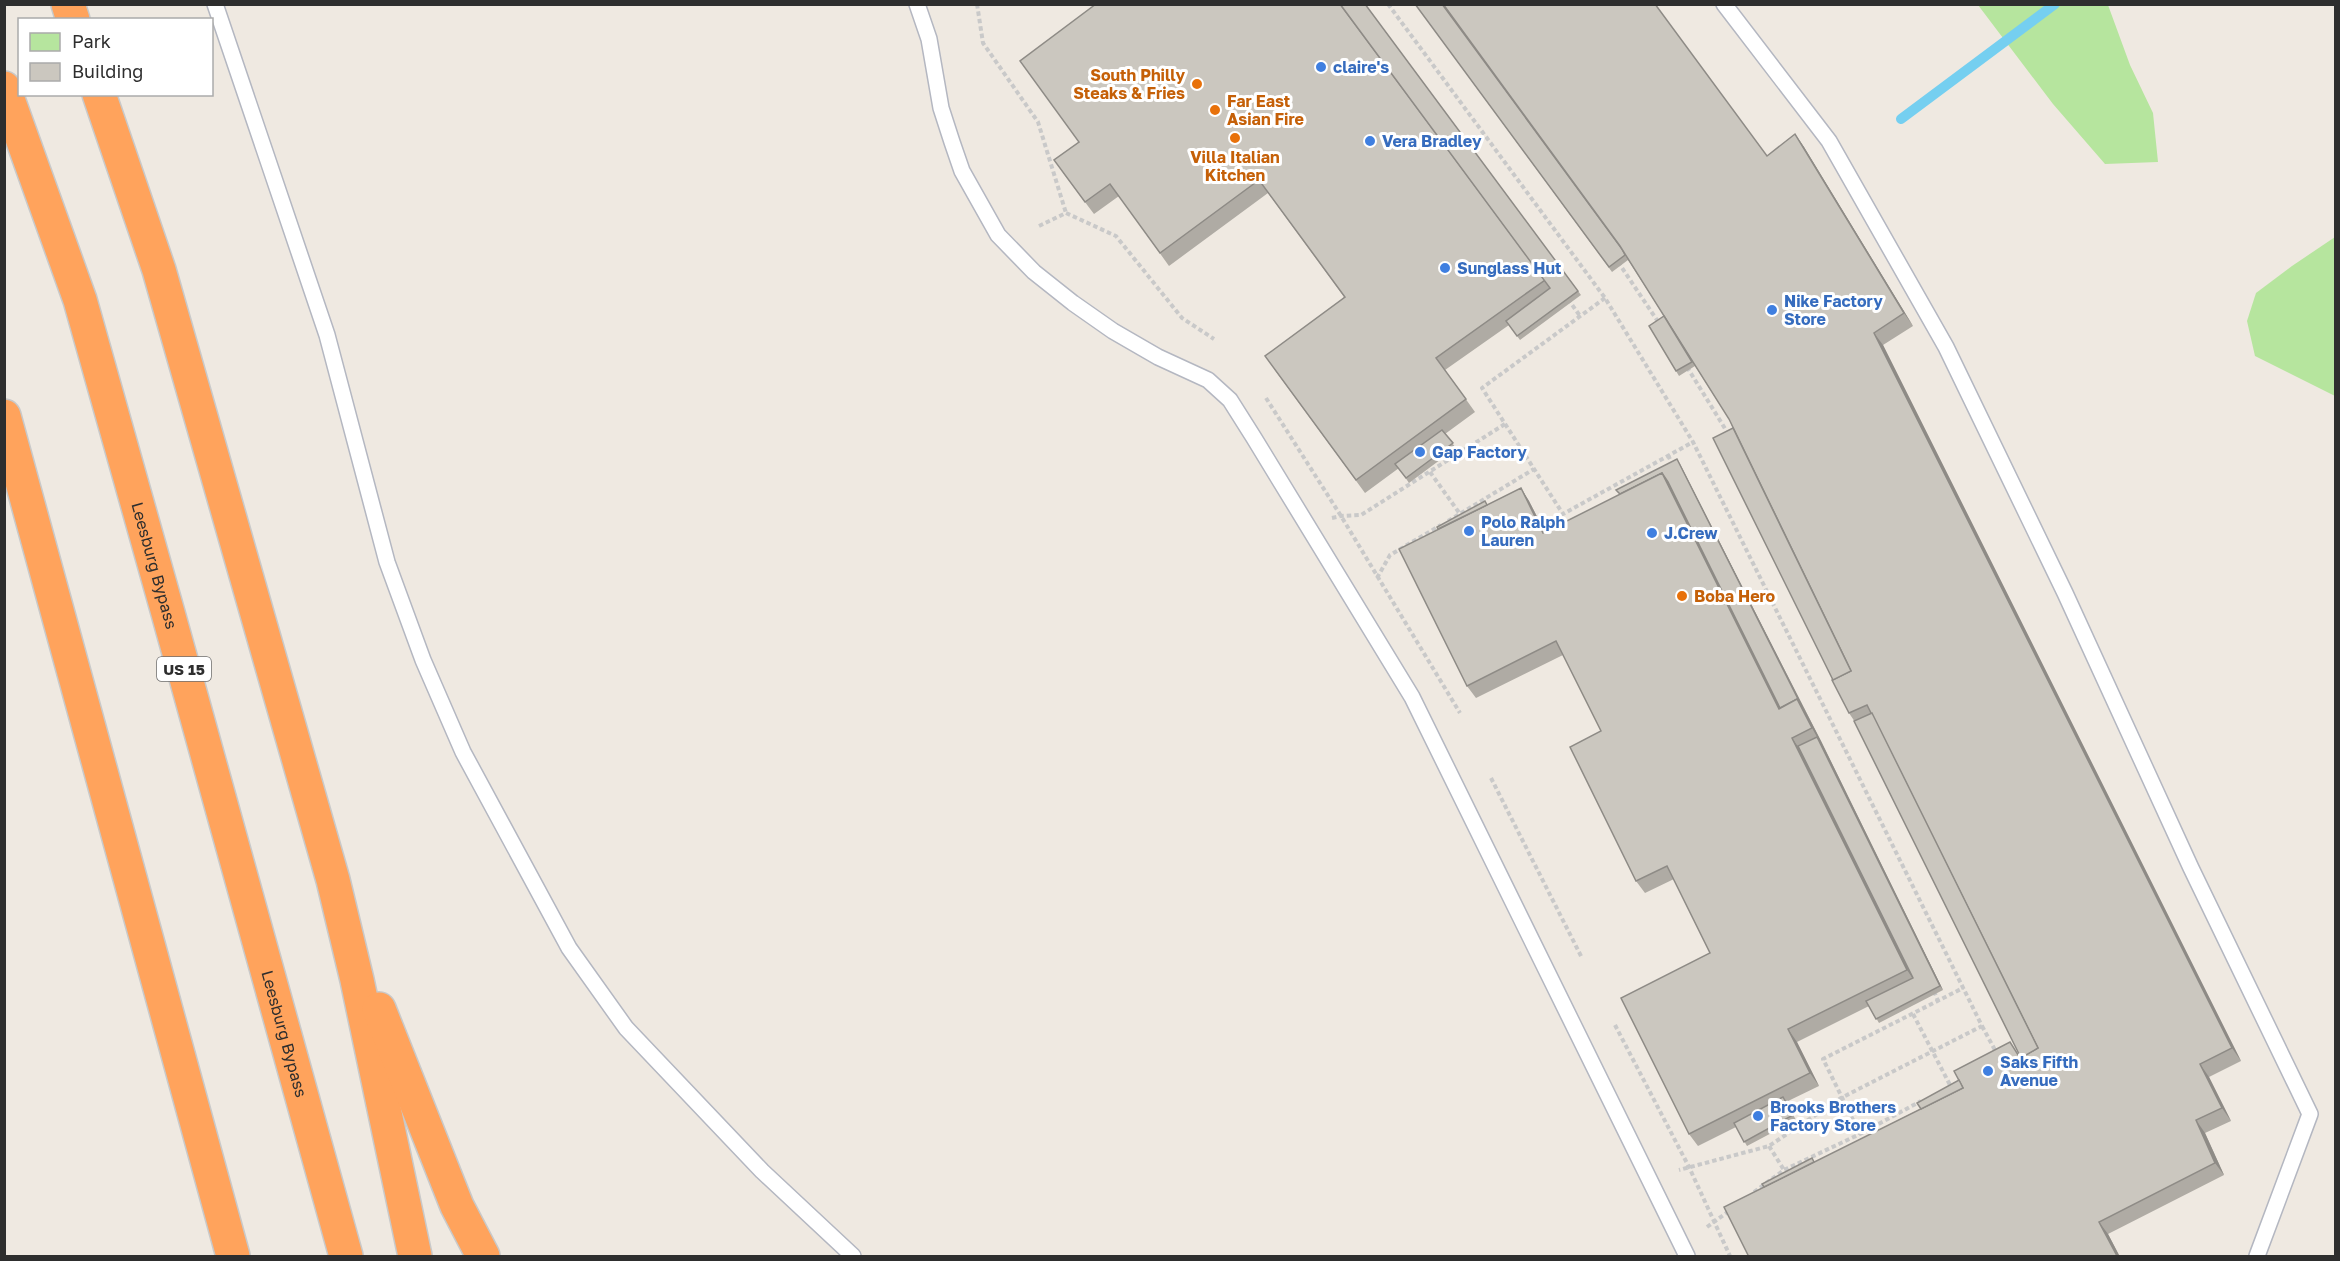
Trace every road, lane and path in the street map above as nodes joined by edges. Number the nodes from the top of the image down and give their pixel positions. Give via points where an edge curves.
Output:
1 (215, 4) edge
2 (917, 4) edge
3 (976, 4) edge
4 (1388, 4) edge
5 (1724, 4) edge
6 (4, 88) edge
7 (100, 96) edge
8 (1066, 213) junction
9 (1039, 226) dead end
10 (1618, 261) edge
11 (1566, 297) edge
12 (1605, 298) junction
13 (1580, 316) junction
14 (1664, 330) edge
15 (1214, 339) dead end
16 (1682, 360) edge
17 (1266, 398) dead end
18 (4, 416) edge
19 (1505, 424) junction
20 (1731, 441) edge
21 (1693, 442) junction
22 (1668, 456) junction
23 (1673, 466) edge
24 (1534, 469) junction
25 (1430, 472) junction
26 (1460, 514) junction
27 (1341, 516) junction
28 (1332, 518) dead end
29 (1377, 578) junction
30 (1371, 582) dead end
31 (1460, 713) dead end
32 (1491, 778) dead end
33 (333, 880) junction
34 (1582, 958) dead end
35 (1963, 988) junction
36 (1933, 990) edge
37 (1938, 1001) junction
38 (1913, 1014) junction
39 (1615, 1025) dead end
40 (1982, 1026) junction
41 (1931, 1051) junction
42 (1999, 1059) edge
43 (1960, 1080) edge
44 (1950, 1086) junction
45 (1940, 1091) edge
46 (1930, 1096) edge
47 (1842, 1098) junction
48 (1860, 1134) junction
49 (1769, 1146) junction
50 (1689, 1167) junction
51 (1679, 1170) dead end
52 (1784, 1170) junction
53 (1749, 1196) edge
54 (1731, 1210) edge
55 (1714, 1223) junction
56 (1707, 1227) dead end
57 (230, 1250) edge
58 (346, 1257) edge
59 (415, 1257) edge
60 (483, 1257) edge
61 (853, 1257) edge
62 (1687, 1257) edge
63 (1730, 1257) edge
64 (2257, 1257) edge

1 - 61 lane via 327,335 387,562 463,752 569,948 626,1028 762,1171
2 - 62 lane via 929,39 941,108 962,171 998,235 1034,272 1081,309 1158,357 1208,380 1230,400 1266,458 1412,697
3 - 8 path via 983,43 1038,122
4 - 12 path
5 - 64 lane via 1828,141 1946,347 2310,1114
6 - 58 highway, Leesburg Bypass / US 15 via 80,300
7 - 33 highway via 159,270
8 - 9 path
8 - 15 path via 1116,236 1182,318
10 - 14 path
11 - 13 path
12 - 13 path
12 - 21 path
13 - 19 path via 1482,388
16 - 20 path
17 - 27 path
18 - 57 highway
19 - 24 path
19 - 25 path
21 - 22 path
21 - 35 path
22 - 23 path
22 - 24 path via 1563,514
24 - 26 path
25 - 26 path
25 - 27 path via 1361,515
26 - 29 path via 1390,555
27 - 28 path
27 - 29 path
29 - 30 path
29 - 31 path
32 - 34 path
33 - 59 highway
33 - 60 highway via 426,1132
35 - 37 path
35 - 40 path
36 - 37 path
37 - 38 path
38 - 41 path
38 - 47 path via 1823,1059
39 - 50 path
40 - 41 path
40 - 42 path
41 - 44 path
41 - 47 path
43 - 44 path
44 - 45 path
46 - 48 path
47 - 48 path
47 - 49 path
48 - 52 path
49 - 50 path
49 - 52 path
50 - 51 path
50 - 55 path
52 - 53 path
54 - 55 path
55 - 56 path
55 - 63 path

